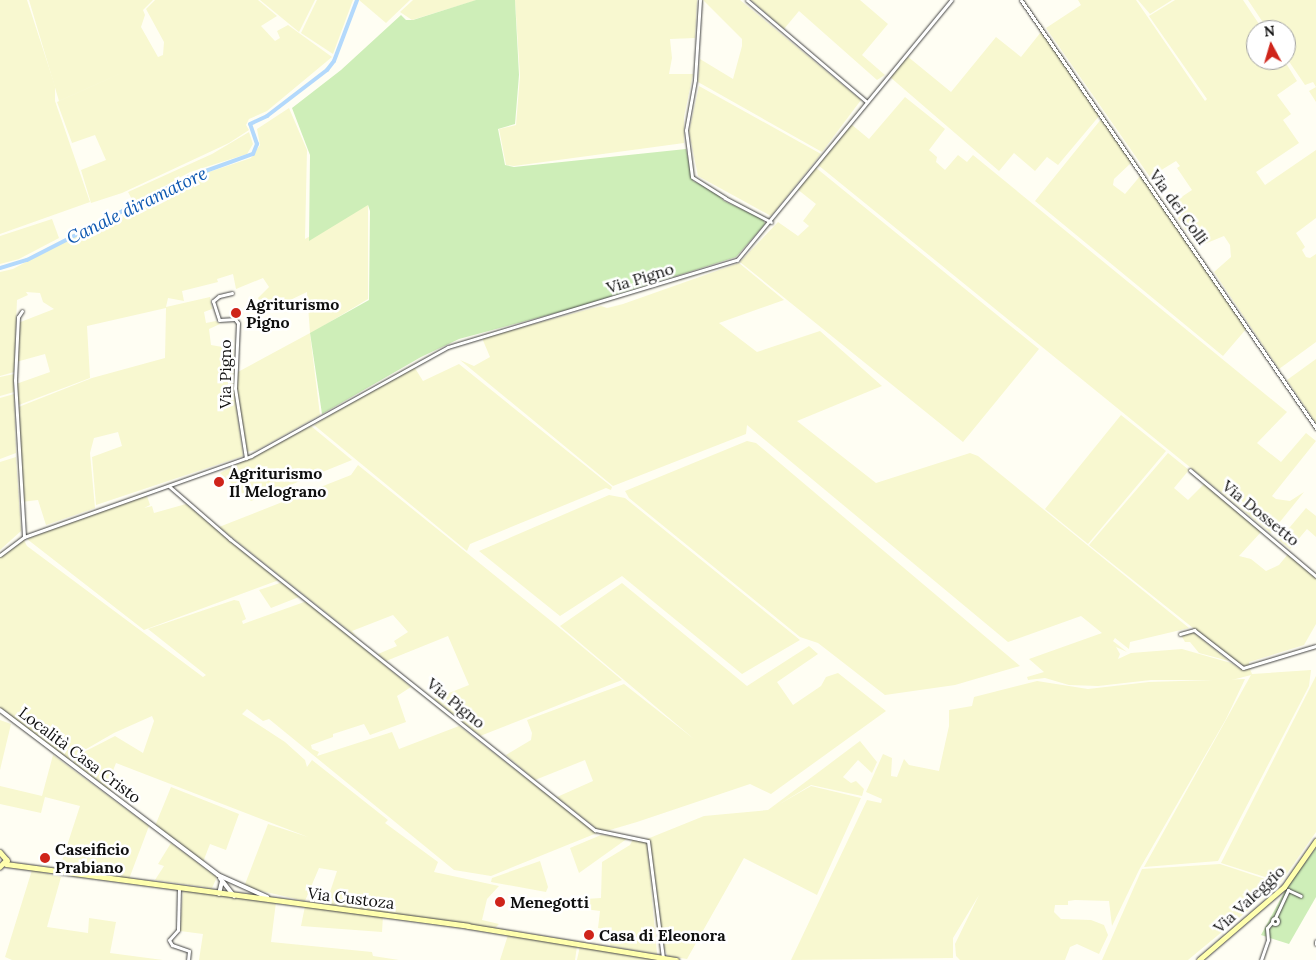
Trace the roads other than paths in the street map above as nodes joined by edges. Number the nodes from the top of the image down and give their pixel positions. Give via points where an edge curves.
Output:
1 (700, 0) edge
2 (747, 0) edge
3 (951, 0) edge
4 (1021, 0) edge
5 (867, 102) junction
6 (771, 222) junction
7 (232, 293) dead end
8 (22, 311) dead end
9 (1316, 428) edge
10 (246, 458) junction
11 (1190, 470) dead end
12 (169, 485) junction
13 (24, 537) junction
14 (0, 555) edge
15 (1316, 576) edge
16 (1180, 634) dead end
17 (1316, 646) edge
18 (0, 710) edge
19 (1316, 841) edge
20 (0, 852) edge
21 (6, 856) junction
22 (6, 864) junction
23 (23, 866) junction
24 (0, 867) edge
25 (218, 875) junction
26 (222, 881) junction
27 (231, 883) junction
28 (179, 888) junction
29 (219, 894) junction
30 (234, 896) junction
31 (1301, 896) dead end
32 (281, 901) junction
33 (1214, 948) junction
34 (663, 958) junction
35 (188, 960) edge
36 (676, 960) edge
37 (1199, 960) edge
38 (1203, 960) edge
39 (1261, 960) edge

1 - 6 street via 696,80 686,130 692,176
2 - 5 street
3 - 5 street, Via Pigno
4 - 9 street, Via dei Colli
5 - 6 street, Via Pigno
6 - 10 street, Via Pigno via 737,260 448,347
7 - 10 street, Via Pigno via 213,301 219,320 235,319 238,323 235,388
8 - 13 street via 18,317 15,380
10 - 12 street, Via Pigno
11 - 15 street, Via Dossetto
12 - 13 street, Via Pigno
12 - 34 street, Via Pigno via 230,539 595,830 648,841 657,935
13 - 14 street, Via Pigno
16 - 17 street via 1194,630 1242,668
18 - 25 street, Località Casa Cristo
19 - 33 main road, Via Valeggio via 1284,887
20 - 21 main road, Via Custoza
21 - 22 main road
21 - 23 main road, Via Custoza
22 - 23 main road, Via Custoza
22 - 24 main road
23 - 28 main road, Via Custoza
25 - 26 street
25 - 27 street
26 - 29 street
26 - 30 street
27 - 30 street via 235,888
27 - 32 street
28 - 29 main road, Via Custoza
28 - 35 street via 178,930 169,940 172,945 189,951
29 - 30 main road, Via Custoza
30 - 32 main road, Via Custoza
31 - 39 street via 1288,890 1266,931 1268,940
32 - 34 main road, Via Custoza via 468,926
33 - 37 main road
33 - 38 main road
34 - 36 main road, Via Custoza

